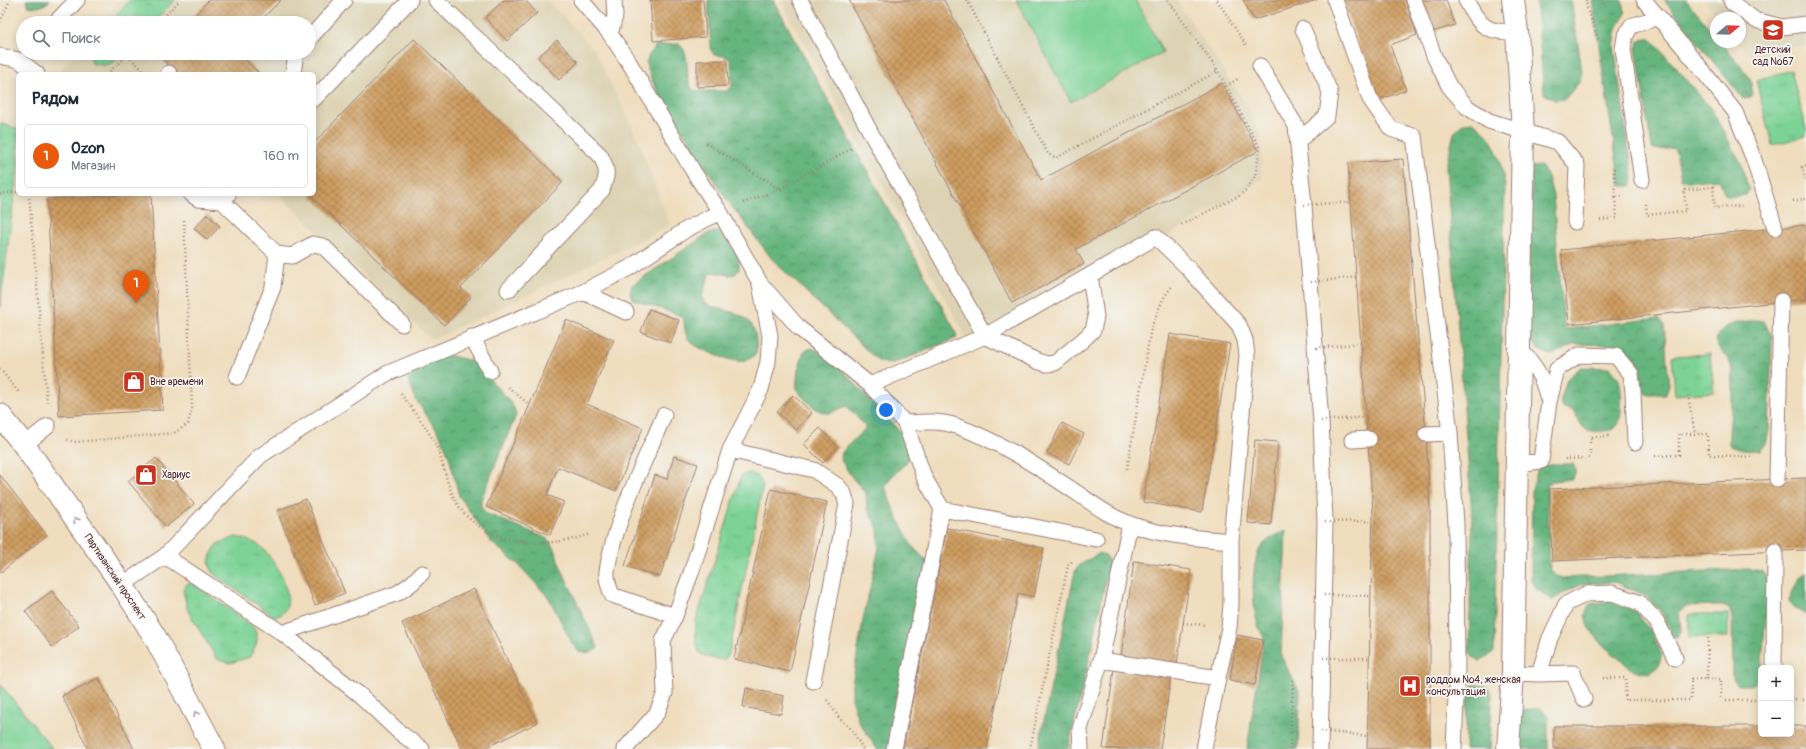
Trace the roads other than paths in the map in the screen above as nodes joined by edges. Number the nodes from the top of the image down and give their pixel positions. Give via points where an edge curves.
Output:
1 (77, 0) edge
2 (344, 0) edge
3 (410, 0) edge
4 (436, 0) edge
5 (580, 0) edge
6 (614, 0) edge
7 (800, 0) edge
8 (1335, 0) edge
9 (1414, 0) edge
10 (1466, 0) edge
11 (1513, 0) edge
12 (1644, 0) edge
13 (1731, 0) edge
14 (61, 16) edge
15 (1659, 17) junction
16 (1806, 24) edge
17 (1303, 29) dead end
18 (316, 31) edge
19 (1517, 32) junction
20 (610, 34) junction
21 (0, 56) edge
22 (16, 56) edge
23 (25, 60) edge
24 (295, 60) edge
25 (1260, 66) road end
26 (35, 72) edge
27 (293, 72) edge
28 (316, 97) edge
29 (1523, 132) junction
30 (1298, 141) junction
31 (1642, 180) dead end
32 (194, 196) edge
33 (225, 198) edge
34 (720, 212) junction
35 (1575, 222) dead end
36 (1775, 228) dead end
37 (277, 254) junction
38 (1090, 275) junction
39 (760, 283) junction
40 (508, 290) dead end
41 (583, 292) junction
42 (1781, 302) dead end
43 (626, 312) dead end
44 (402, 324) dead end
45 (985, 336) junction
46 (472, 337) junction
47 (1518, 348) junction
48 (490, 371) dead end
49 (237, 376) dead end
50 (870, 385) junction
51 (1549, 402) junction
52 (0, 415) edge
53 (664, 415) dead end
54 (905, 423) junction
55 (48, 426) road end
56 (1450, 433) junction
57 (1426, 434) dead end
58 (1369, 439) dead end
59 (1352, 440) dead end
60 (1635, 442) dead end
61 (24, 445) junction
62 (730, 450) junction
63 (1516, 464) junction
64 (1777, 479) dead end
65 (942, 509) junction
66 (1130, 524) junction
67 (1096, 539) road end
68 (1231, 541) junction
69 (1775, 551) dead end
70 (165, 556) junction
71 (422, 573) dead end
72 (122, 585) junction
73 (675, 616) junction
74 (282, 633) junction
75 (1675, 658) dead end
76 (1101, 660) junction
77 (1774, 665) edge
78 (1513, 673) junction
79 (1539, 674) junction
80 (1218, 678) junction
81 (813, 681) road end
82 (1584, 700) dead end
83 (214, 749) edge
84 (422, 749) edge
85 (625, 749) edge
86 (894, 749) edge
87 (1081, 749) edge
88 (1204, 749) edge
89 (1320, 749) edge
90 (1454, 749) edge
91 (1508, 749) edge

1 - 14 lane
2 - 18 lane
3 - 28 lane
4 - 40 lane via 600,155 606,167 607,177 602,190
5 - 20 lane
6 - 20 lane via 615,16
7 - 45 lane via 873,137
8 - 56 lane via 1370,99 1390,129 1414,136
9 - 29 lane via 1434,56 1450,86 1467,107 1489,121
10 - 19 lane via 1479,22 1488,28 1498,32
11 - 19 street
12 - 15 lane
13 - 16 lane via 1755,20 1782,27
15 - 31 lane via 1631,26 1625,37 1623,49
15 - 36 lane via 1735,112 1754,160
17 - 30 lane via 1330,92 1328,116
19 - 29 street
20 - 34 lane
21 - 22 lane
23 - 26 lane
24 - 27 lane
25 - 30 lane via 1296,126
29 - 35 lane via 1558,142 1577,165
29 - 47 street
30 - 89 lane via 1316,348 1325,522
32 - 33 lane via 198,199
33 - 37 lane
34 - 39 lane
34 - 41 lane via 687,229 629,268
37 - 44 lane via 292,256 313,244 323,246
37 - 49 lane via 273,287
38 - 45 lane
38 - 45 lane via 1096,316 1093,330 1055,363 1037,361
38 - 68 lane via 1156,237 1186,266 1238,325 1245,340 1247,355
39 - 50 lane via 798,328
39 - 62 lane via 770,336 768,362 761,389
41 - 43 lane
41 - 46 lane
42 - 64 lane
45 - 50 lane
46 - 48 lane
46 - 70 lane via 386,374 260,456
47 - 51 lane via 1531,360 1543,379
47 - 63 street
50 - 54 lane
51 - 60 lane via 1557,369 1579,355 1616,356 1631,374
51 - 63 lane via 1541,461
52 - 61 street, Партизанский проспект
53 - 73 lane via 617,532 607,571 612,595
54 - 65 lane via 924,477
54 - 66 lane via 930,421 955,425 1006,449 1105,512
55 - 61 lane
56 - 57 lane
56 - 90 lane via 1456,540 1457,673
58 - 59 lane
72 -> 61 street, Партизанский проспект
62 - 73 lane
62 - 81 lane via 814,470 838,486 844,494 847,504
63 - 78 street
65 - 67 lane
65 - 86 lane
66 - 68 lane via 1180,536
66 - 76 lane
68 - 80 lane via 1229,628
69 - 77 lane
70 - 72 lane
70 - 74 lane
71 - 74 lane via 398,593
83 -> 72 street, Партизанский проспект via 155,637
73 - 85 lane via 663,641 665,693 657,713
74 - 84 lane
75 - 79 lane via 1657,622 1640,603 1612,593 1586,594 1566,604 1550,638
76 - 80 lane
76 - 87 lane via 1080,729
78 - 79 lane
78 - 91 street
79 - 82 lane via 1574,673
80 - 88 lane

